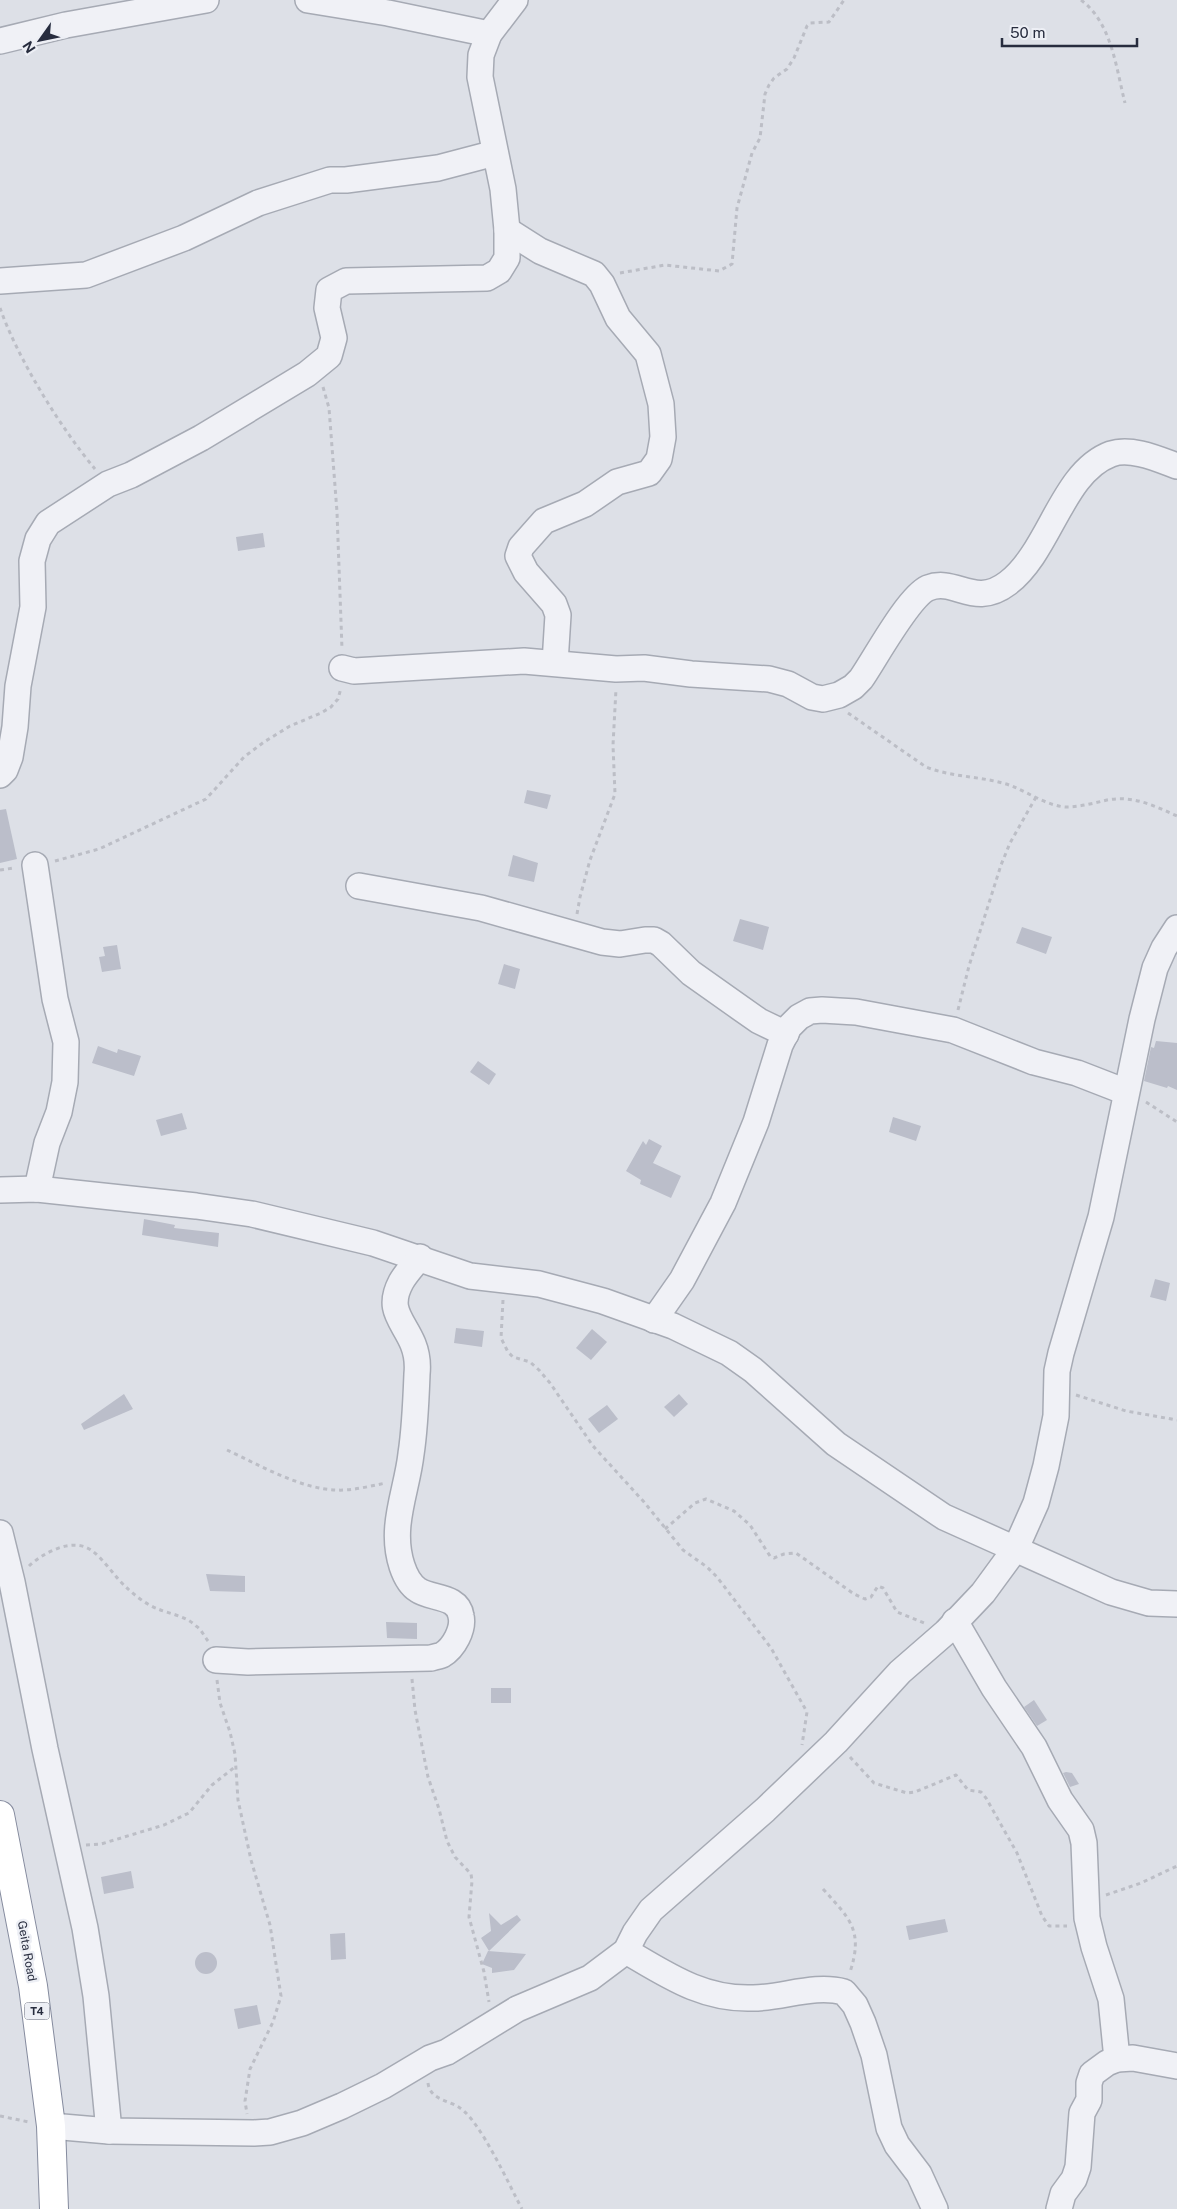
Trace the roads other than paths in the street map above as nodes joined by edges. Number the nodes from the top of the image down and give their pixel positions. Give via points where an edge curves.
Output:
1 (206, 0) edge
2 (308, 0) edge
3 (515, 0) edge
4 (490, 34) junction
5 (0, 41) edge
6 (495, 152) junction
7 (507, 230) junction
8 (0, 281) edge
9 (1177, 466) edge
10 (555, 663) junction
11 (342, 668) road end
12 (0, 775) edge
13 (35, 865) road end
14 (358, 886) dead end
15 (1177, 928) edge
16 (786, 1034) junction
17 (1126, 1092) junction
18 (37, 1189) junction
19 (0, 1190) edge
20 (420, 1257) junction
21 (654, 1320) junction
22 (0, 1533) edge
23 (1016, 1548) junction
24 (1177, 1604) edge
25 (950, 1626) junction
26 (216, 1660) road end
27 (0, 1814) edge
28 (626, 1951) junction
29 (1117, 2059) junction
30 (1177, 2066) edge
31 (52, 2126) junction
32 (109, 2131) junction
33 (54, 2209) edge
34 (935, 2209) edge
35 (1059, 2209) edge

1 - 5 street via 66,25
2 - 4 street
3 - 4 street
4 - 6 street via 481,55 480,77
6 - 7 street
6 - 8 street via 438,168 330,180 258,203 184,238 86,275
7 - 10 street via 540,251 594,274 621,323 648,354 662,404 659,459 649,473 617,482 585,504 544,521 521,547 518,556 526,572 554,604 558,615
7 - 12 street via 507,258 500,271 487,278 346,281 329,290 327,308 334,338 329,356 307,374 201,438 108,484 48,523 38,539 32,561 33,607 18,686 10,758 6,770
9 - 10 street via 1133,453 1112,454 1097,462 1074,484 1038,549 1008,583 979,595 940,585 919,594 857,683 839,695 823,699 812,697 788,684 769,679
10 - 11 street via 524,661 354,671
13 - 18 street via 54,991 66,1042 65,1082
14 - 16 street via 481,908 602,942 620,944 654,940 691,973 759,1021
15 - 17 street via 1155,968
16 - 17 street via 799,1017 810,1011 874,1015 953,1030 1034,1062 1077,1073
16 - 21 street via 750,1139 723,1203 682,1280
17 - 23 street via 1101,1217 1061,1353 1056,1416 1046,1466 1036,1503
18 - 19 street
18 - 20 street via 252,1214 364,1240
20 - 21 street via 470,1276 547,1286 603,1301
20 - 26 street via 402,1280 395,1306 417,1358 411,1454 398,1514 397,1538 402,1565 410,1584 420,1592 448,1599 461,1612 459,1634 442,1655 248,1662
21 - 23 street via 729,1353 753,1370 836,1444 918,1501 944,1517
22 - 32 street via 85,1928 96,1996
23 - 24 street via 1111,1592 1149,1603
23 - 25 street via 983,1593
25 - 28 street via 900,1672 802,1776 651,1910
25 - 29 street via 1034,1747 1060,1800 1081,1830 1090,1930 1111,1999
27 - 31 highway, Geita Road / T4 via 34,1986
28 - 32 street via 590,1978 517,2009 383,2086 302,2123 254,2133
28 - 34 street via 677,1982 722,1996 753,1998 828,1989 844,1992 855,2005 874,2055 889,2128 897,2145 919,2174
29 - 30 street via 1133,2058
29 - 35 street via 1098,2068 1089,2083 1089,2100 1080,2126 1078,2167 1063,2194
31 - 32 street
31 - 33 highway, Geita Road / T4

